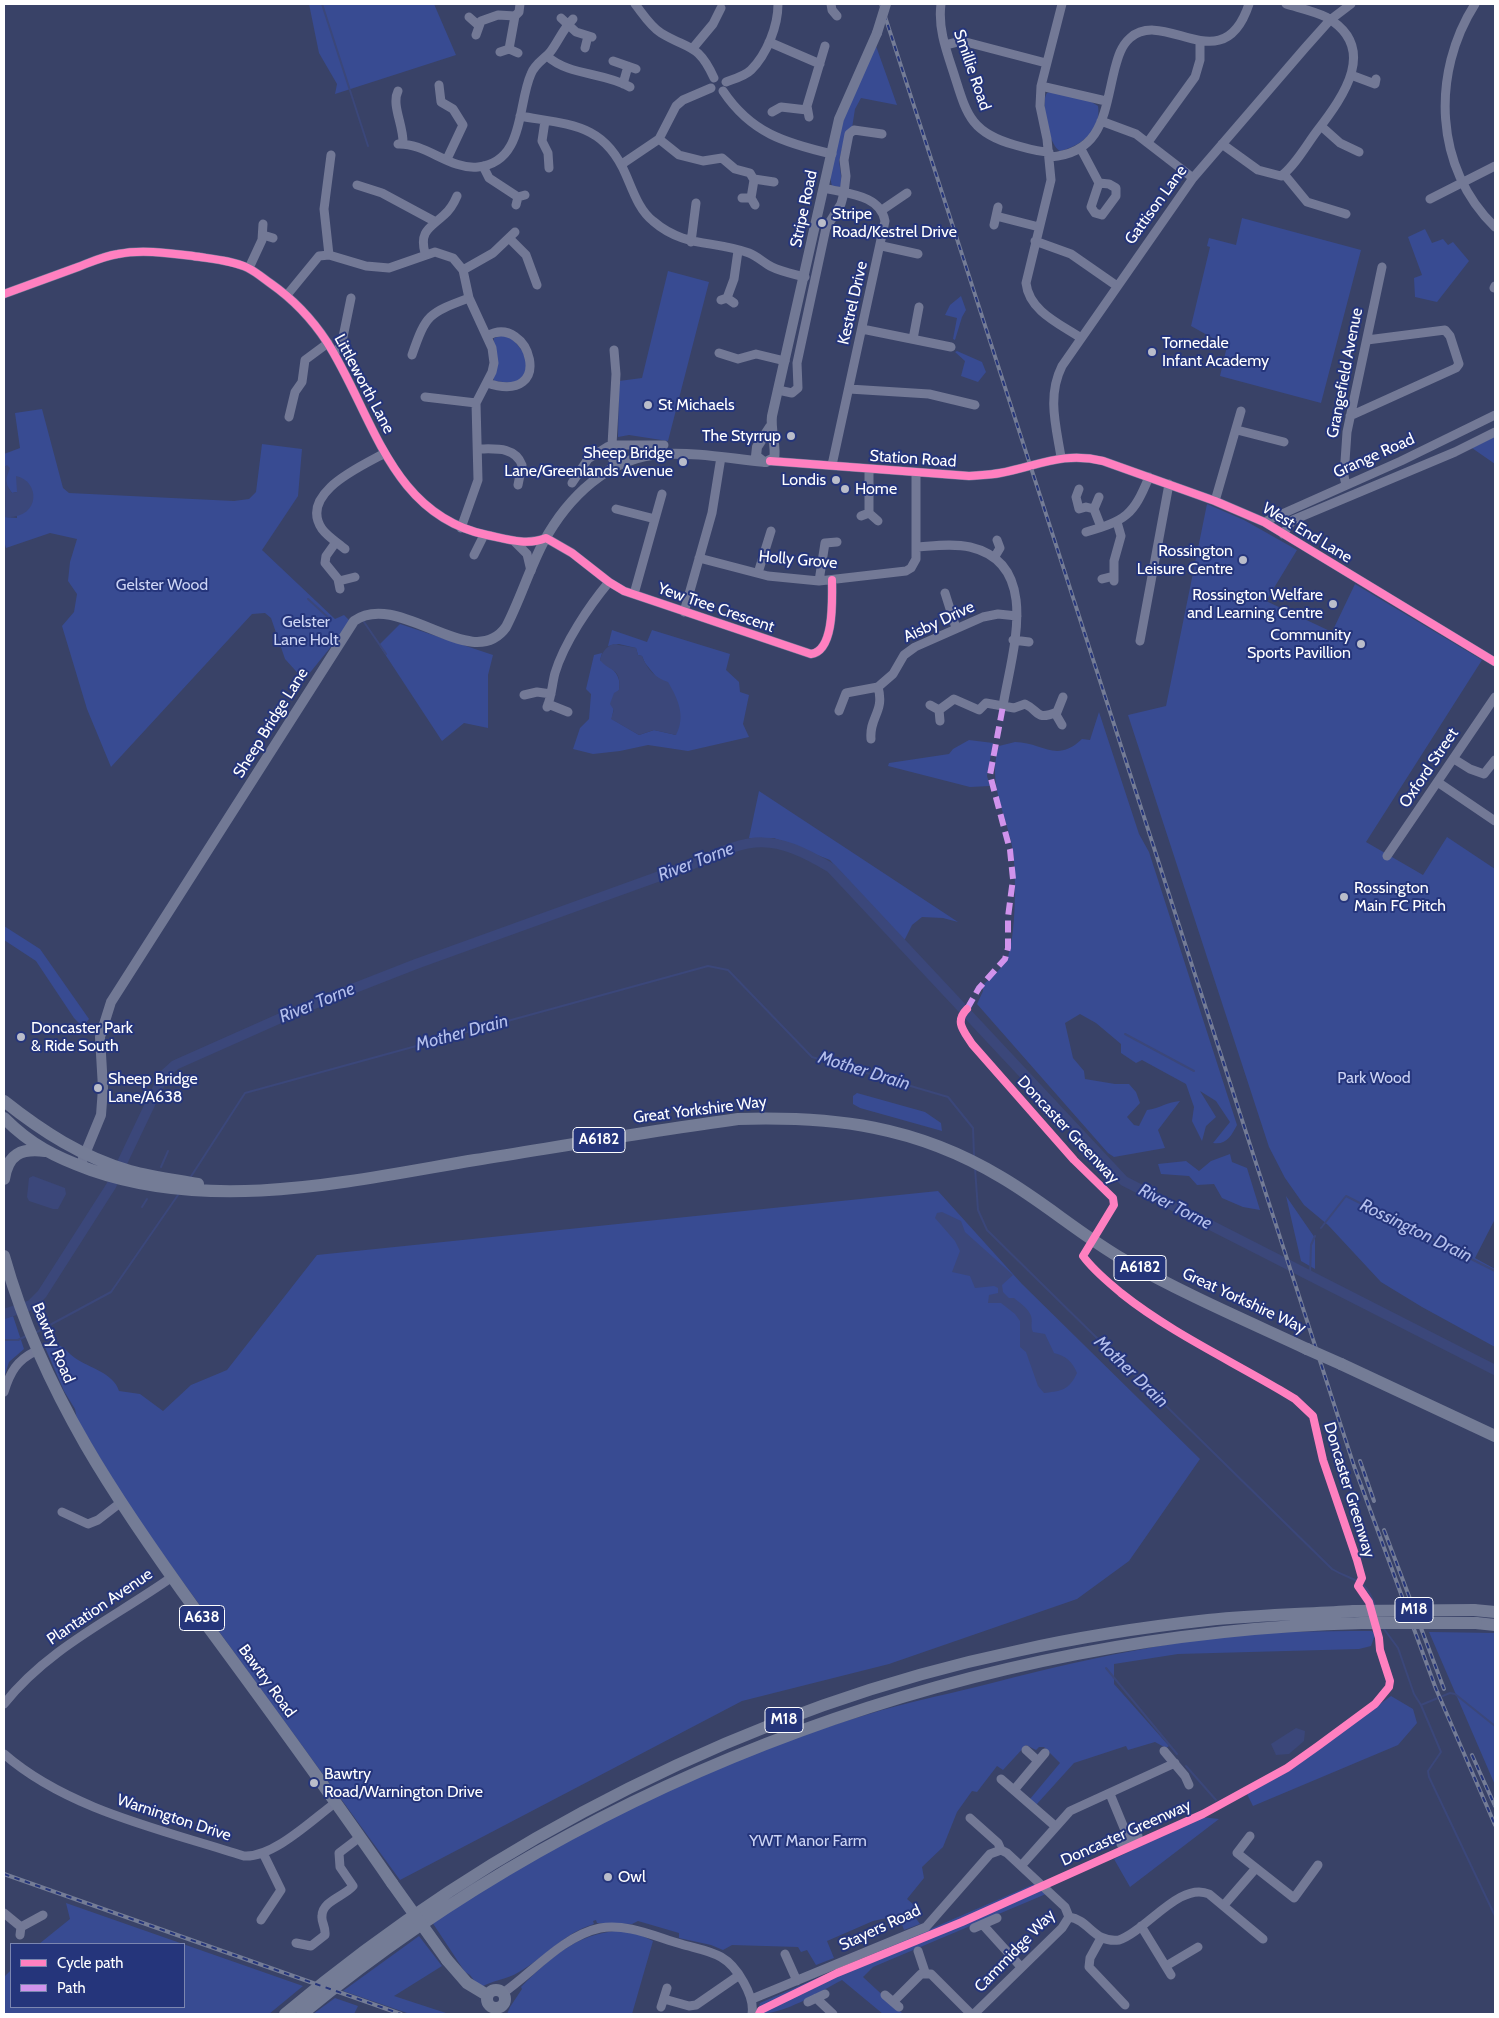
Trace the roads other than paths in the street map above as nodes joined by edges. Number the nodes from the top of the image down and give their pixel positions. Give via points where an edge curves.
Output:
1 (520, 4) edge
2 (635, 4) edge
3 (778, 4) edge
4 (886, 4) edge
5 (941, 4) edge
6 (1062, 4) edge
7 (1249, 4) edge
8 (1286, 4) edge
9 (1351, 4) edge
10 (1476, 4) edge
11 (721, 8) dead end
12 (515, 16) junction
13 (469, 17) dead end
14 (1330, 20) junction
15 (478, 25) junction
16 (476, 35) dead end
17 (769, 42) junction
18 (1200, 42) junction
19 (945, 45) junction
20 (824, 46) dead end
21 (585, 48) dead end
22 (692, 48) junction
23 (518, 53) dead end
24 (547, 56) junction
25 (613, 61) dead end
26 (1046, 63) junction
27 (820, 64) junction
28 (1352, 75) junction
29 (714, 78) junction
30 (1376, 79) dead end
31 (439, 83) dead end
32 (724, 86) junction
33 (1041, 86) junction
34 (711, 88) junction
35 (398, 91) dead end
36 (1106, 101) junction
37 (776, 107) dead end
38 (520, 116) junction
39 (546, 121) junction
40 (1101, 121) junction
41 (1321, 126) junction
42 (882, 134) dead end
43 (659, 139) junction
44 (1148, 142) junction
45 (1222, 144) junction
46 (1081, 149) junction
47 (1359, 152) dead end
48 (832, 154) junction
49 (1049, 154) junction
50 (331, 155) dead end
51 (447, 159) junction
52 (622, 164) junction
53 (483, 166) junction
54 (1495, 166) edge
55 (549, 169) dead end
56 (1284, 174) junction
57 (1193, 178) junction
58 (754, 179) junction
59 (774, 182) dead end
60 (1463, 182) junction
61 (1099, 183) dead end
62 (357, 185) dead end
63 (824, 188) junction
64 (844, 193) junction
65 (907, 193) dead end
66 (457, 196) dead end
67 (520, 199) dead end
68 (1430, 199) dead end
69 (749, 200) dead end
70 (696, 203) dead end
71 (882, 210) junction
72 (1346, 214) dead end
73 (996, 216) dead end
74 (434, 222) junction
75 (263, 224) dead end
76 (1039, 227) junction
77 (1495, 228) edge
78 (263, 236) junction
79 (273, 238) dead end
80 (1035, 241) junction
81 (691, 242) junction
82 (882, 246) junction
83 (738, 251) junction
84 (425, 253) junction
85 (918, 254) dead end
86 (329, 256) junction
87 (1382, 267) dead end
88 (249, 268) junction
89 (463, 270) junction
90 (805, 277) junction
91 (533, 280) dead end
92 (1117, 286) junction
93 (4, 294) edge
94 (288, 295) junction
95 (351, 298) dead end
96 (469, 298) junction
97 (727, 300) dead end
98 (919, 307) dead end
99 (862, 329) junction
100 (487, 336) junction
101 (1081, 338) junction
102 (913, 339) junction
103 (1367, 340) junction
104 (328, 344) junction
105 (951, 347) dead end
106 (614, 350) dead end
107 (333, 352) junction
108 (412, 354) dead end
109 (718, 354) dead end
110 (785, 361) junction
111 (302, 381) junction
112 (487, 382) junction
113 (312, 383) dead end
114 (849, 389) junction
115 (778, 390) junction
116 (425, 396) dead end
117 (476, 403) junction
118 (974, 405) dead end
119 (1241, 411) dead end
120 (1495, 415) edge
121 (1350, 416) junction
122 (289, 417) dead end
123 (770, 428) junction
124 (1237, 430) junction
125 (1495, 432) edge
126 (1448, 438) junction
127 (1284, 442) dead end
128 (609, 446) junction
129 (664, 446) dead end
130 (758, 446) junction
131 (774, 447) junction
132 (478, 449) junction
133 (1455, 452) junction
134 (385, 453) junction
135 (726, 458) junction
136 (1061, 458) junction
137 (767, 462) junction
138 (791, 462) junction
139 (1032, 464) joint
140 (832, 465) junction
141 (616, 466) junction
142 (869, 469) junction
143 (916, 474) junction
144 (1150, 477) junction
145 (516, 481) dead end
146 (572, 483) dead end
147 (1170, 484) junction
148 (1344, 486) junction
149 (1079, 489) dead end
150 (662, 494) dead end
151 (1099, 497) dead end
152 (1348, 497) junction
153 (1215, 502) junction
154 (616, 509) dead end
155 (1094, 509) junction
156 (655, 519) junction
157 (878, 521) dead end
158 (1117, 522) junction
159 (1264, 522) junction
160 (1101, 527) junction
161 (462, 528) junction
162 (771, 531) dead end
163 (1086, 532) dead end
164 (1283, 534) junction
165 (484, 535) junction
166 (546, 538) junction
167 (514, 540) junction
168 (997, 540) dead end
169 (336, 542) junction
170 (837, 542) dead end
171 (916, 547) junction
172 (345, 549) dead end
173 (474, 555) dead end
174 (699, 558) junction
175 (994, 558) junction
176 (531, 572) junction
177 (758, 573) junction
178 (355, 577) dead end
179 (1102, 579) dead end
180 (819, 580) junction
181 (832, 580) junction
182 (609, 582) junction
183 (634, 594) junction
184 (949, 598) dead end
185 (684, 612) junction
186 (1017, 616) junction
187 (956, 628) junction
188 (1013, 640) junction
189 (1140, 641) dead end
190 (1029, 642) dead end
191 (1495, 662) edge
192 (878, 687) junction
193 (551, 694) junction
194 (524, 695) dead end
195 (1063, 697) dead end
196 (1495, 697) edge
197 (930, 705) dead end
198 (1003, 706) junction
199 (939, 710) junction
200 (839, 711) dead end
201 (568, 712) dead end
202 (1055, 713) junction
203 (940, 721) dead end
204 (1062, 725) dead end
205 (868, 734) dead end
206 (1454, 759) junction
207 (1495, 760) edge
208 (1438, 783) junction
209 (1495, 821) edge
210 (1387, 856) dead end
211 (4, 1104) edge
212 (4, 1118) edge
213 (45, 1152) junction
214 (82, 1160) junction
215 (4, 1179) edge
216 (4, 1256) edge
217 (29, 1334) junction
218 (4, 1392) edge
219 (1495, 1436) edge
220 (120, 1503) junction
221 (62, 1512) dead end
222 (172, 1577) junction
223 (1495, 1612) edge
224 (1495, 1625) edge
225 (4, 1704) edge
226 (1026, 1750) dead end
227 (1164, 1751) dead end
228 (1045, 1753) dead end
229 (4, 1754) edge
230 (1038, 1761) junction
231 (1175, 1763) junction
232 (1001, 1779) dead end
233 (1189, 1784) dead end
234 (1014, 1790) junction
235 (1110, 1794) junction
236 (335, 1804) junction
237 (1055, 1826) junction
238 (970, 1833) dead end
239 (1250, 1836) dead end
240 (360, 1837) junction
241 (1129, 1840) dead end
242 (1001, 1850) junction
243 (263, 1853) junction
244 (1318, 1865) dead end
245 (1021, 1866) junction
246 (1256, 1868) junction
247 (1224, 1905) junction
248 (4, 1913) edge
249 (43, 1915) dead end
250 (1069, 1917) junction
251 (997, 1918) dead end
252 (261, 1920) dead end
253 (1141, 1926) junction
254 (1100, 1938) junction
255 (1263, 1939) dead end
256 (296, 1943) dead end
257 (1198, 1947) dead end
258 (918, 1951) dead end
259 (785, 1954) dead end
260 (1166, 1966) junction
261 (1022, 1967) junction
262 (925, 1972) junction
263 (1171, 1975) dead end
264 (738, 1976) junction
265 (797, 1981) junction
266 (667, 1988) dead end
267 (503, 1993) junction
268 (825, 1994) dead end
269 (487, 1995) junction
270 (885, 1995) dead end
271 (752, 2000) junction
272 (1125, 2006) dead end
273 (496, 2011) edge
274 (285, 2014) edge
275 (302, 2014) edge
276 (752, 2014) edge
277 (833, 2014) edge
278 (972, 2014) edge

1 - 12 street
2 - 22 street via 662,34
3 - 17 street
4 - 48 main road, Stripe Road, bridge via 877,33 839,120
5 - 19 street, Smillie Road via 940,22
6 - 26 street
7 - 18 street via 1244,18 1232,31 1217,40
8 - 14 street
9 - 14 street, Gattison Lane
10 - 60 street via 1465,20 1454,47 1445,87 1448,143
11 - 22 street
12 - 15 street via 492,16
12 - 23 street via 504,50
13 - 15 street
14 - 28 street via 1353,45
14 - 45 street, Gattison Lane
15 - 16 street
17 - 27 street
17 - 32 street via 750,71
18 - 36 street via 1155,30 1135,35 1119,53
18 - 44 street via 1200,60 1195,77
19 - 26 street via 962,41
19 - 49 street, Smillie Road via 968,114 975,124 994,139
20 - 27 street
21 - 24 street via 590,37 576,32 567,21
22 - 29 street via 709,66
24 - 25 street via 559,66 626,85 632,68
24 - 38 street via 530,76
26 - 33 street
27 - 37 street via 808,113
28 - 30 street via 1375,84
28 - 41 street
29 - 32 street via 721,77
29 - 34 street
31 - 51 street via 441,102 453,108 467,126
32 - 34 street via 716,92
32 - 48 street via 741,113 766,133 786,142
33 - 36 street
33 - 49 street via 1040,106
34 - 43 street via 676,106
35 - 51 street via 390,101 403,128 401,144 416,146
36 - 40 street
38 - 39 street
38 - 53 street via 508,150
39 - 52 street via 589,131 608,144
39 - 55 street via 542,141 548,153
40 - 44 street via 1129,130
40 - 46 street via 1092,139
41 - 47 street via 1340,143
41 - 56 street
42 - 64 street via 854,130 849,134 844,160
43 - 52 street
43 - 58 street via 678,155 704,165 722,158 735,169 750,173
44 - 57 street
45 - 56 street via 1258,170 1277,176
45 - 57 street, Gattison Lane
46 - 49 street
46 - 61 street
48 - 63 main road, Stripe Road
49 - 76 street via 1050,184
50 - 86 street via 332,180 324,209
51 - 53 street via 464,166
52 - 81 street via 638,202 651,220 673,235
53 - 67 street via 489,178
54 - 60 street
56 - 72 street via 1307,202
57 - 92 street, Gattison Lane
58 - 59 street
58 - 69 street
60 - 68 street
60 - 77 street
62 - 74 street via 366,192 382,193
63 - 64 street
63 - 90 main road, Stripe Road
64 - 71 street via 872,200
64 - 115 street via 826,228 797,363 798,388 792,393
65 - 71 street
66 - 74 street via 455,210
70 - 81 street
71 - 82 street, Kestrel Drive via 885,221
73 - 76 street
74 - 84 street via 424,236
75 - 78 street
76 - 80 street
78 - 79 street
78 - 88 street
80 - 92 street via 1070,254
80 - 101 street via 1026,283 1030,298 1039,310
81 - 83 street
82 - 85 street
82 - 99 street, Kestrel Drive
83 - 90 street via 754,255 780,270
83 - 97 street
84 - 86 street via 403,265 389,268 361,265
84 - 89 street via 447,255
86 - 94 street via 316,258
87 - 103 street, Grangefield Avenue
88 - 93 street, Littleworth Lane via 190,256 118,253
88 - 94 street, Littleworth Lane
89 - 91 street via 479,262 513,235 526,255
89 - 96 street
90 - 110 main road, Stripe Road
92 - 101 street, Gattison Lane
94 - 104 street, Littleworth Lane
95 - 107 street via 340,348
96 - 100 street
96 - 108 street via 431,315 422,326
98 - 102 street
99 - 102 street
99 - 114 street, Kestrel Drive
100 - 112 street via 494,363
100 - 112 street via 503,332 514,336 525,346 530,361 521,384 507,388
101 - 136 street, Gattison Lane via 1062,366 1055,386 1053,405
102 - 105 street
103 - 121 street, Grangefield Avenue
103 - 121 street via 1440,329 1448,332 1459,360 1456,368
104 - 107 street, Littleworth Lane
104 - 111 street via 305,360
106 - 128 street via 615,381
107 - 134 street, Littleworth Lane
109 - 110 street via 738,359 756,354
110 - 115 main road, Stripe Road
111 - 113 street
111 - 122 street via 295,392
112 - 117 street
114 - 118 street via 929,394
114 - 140 street, Kestrel Drive
115 - 123 main road, Stripe Road
116 - 117 street
117 - 132 street
119 - 124 street
120 - 126 street, Grange Road
121 - 148 street, Grangefield Avenue
123 - 130 main road, Stripe Road
123 - 131 main road, Stripe Road
124 - 127 street
124 - 153 street
125 - 133 street
126 - 133 street
126 - 148 street, Grange Road
128 - 129 street via 628,443
128 - 141 street
128 - 146 street via 588,459
130 - 131 main road via 766,442
130 - 135 main road, Sheep Bridge Lane
130 - 137 main road via 756,456
131 - 137 main road via 775,456
131 - 138 street
132 - 145 street via 502,449 515,454 522,465
132 - 161 street via 477,486
133 - 152 street
134 - 161 street, Littleworth Lane via 421,502 443,520
134 - 169 street via 338,480 321,499 317,515 319,524
135 - 137 main road, Sheep Bridge Lane
135 - 141 main road, Sheep Bridge Lane via 663,454
135 - 174 street
136 - 139 street, West End Lane
136 - 144 street, West End Lane via 1089,458
137 - 138 street, Station Road
138 - 140 street, Station Road
139 - 143 street, Station Road via 1000,473 969,476
140 - 142 street, Station Road
141 - 166 main road, Sheep Bridge Lane via 576,496
142 - 143 street, Station Road
142 - 157 street via 865,515
143 - 171 street
144 - 147 street, West End Lane
144 - 158 street via 1140,500
147 - 153 street, West End Lane
147 - 189 street
148 - 152 street
148 - 159 street, Grange Road
149 - 155 street via 1076,498 1079,509
150 - 156 street
151 - 155 street
152 - 164 street via 1293,520
153 - 159 street, West End Lane
154 - 156 street
155 - 160 street
156 - 183 street
158 - 160 street
158 - 179 street via 1121,536 1114,561 1114,578
159 - 164 street, West End Lane
160 - 163 street
161 - 165 street, Littleworth Lane
162 - 177 street
164 - 191 street, West End Lane
165 - 167 street, Littleworth Lane
165 - 173 street
166 - 167 street, Littleworth Lane via 532,542
166 - 176 main road, Sheep Bridge Lane
166 - 182 street, Yew Tree Crescent via 572,553
167 - 176 street via 527,554
168 - 175 street via 1000,548
169 - 172 street
169 - 178 street via 325,563 340,585
170 - 180 street via 826,542
171 - 175 street via 969,546
171 - 181 street, Holly Grove via 916,559 911,568 896,574
174 - 177 street, Holly Grove
174 - 185 street
175 - 186 street via 1014,584
176 - 214 main road, Sheep Bridge Lane via 502,634 488,641 460,639 386,613 369,614 354,620 111,1002 100,1037 101,1115
177 - 180 street, Holly Grove
180 - 181 street, Holly Grove
181 - 185 street, Yew Tree Crescent via 828,632 822,648 815,654
182 - 183 street, Yew Tree Crescent
182 - 193 street via 593,602 566,649 554,674
183 - 185 street, Yew Tree Crescent
184 - 187 street
186 - 187 street, Aisby Drive via 990,615
186 - 188 street
187 - 192 street, Aisby Drive via 910,650
188 - 190 street
188 - 198 street
192 - 200 street via 846,692
192 - 205 street via 881,703
193 - 194 street via 537,692
193 - 201 street via 548,705
195 - 202 street
196 - 206 street, Oxford Street
197 - 199 street
198 - 199 street via 986,703 978,710 954,698
198 - 202 street via 1014,708 1025,704 1039,715
199 - 203 street
202 - 204 street
206 - 207 street via 1470,770 1484,774
206 - 208 street, Oxford Street
208 - 209 street
208 - 210 street, Oxford Street
211 - 214 highway, Great Yorkshire Way / A6182
212 - 213 highway, Great Yorkshire Way / A6182
213 - 214 highway, Great Yorkshire Way / A6182
213 - 215 highway via 19,1152 6,1168
214 - 219 highway, Great Yorkshire Way / A6182, bridge via 132,1177 186,1186 228,1190 290,1189 747,1119 789,1117 875,1126 912,1136 966,1158 1022,1190 1128,1262
216 - 217 highway, Bawtry Road / A638
217 - 218 street via 24,1357 16,1365
217 - 220 highway, Bawtry Road / A638 via 70,1418
220 - 221 street via 88,1524
220 - 222 highway, Bawtry Road / A638
222 - 225 street, Plantation Avenue via 78,1637 22,1681
222 - 236 highway, Bawtry Road / A638
223 - 274 highway, M18, bridge via 1354,1611 1208,1620 1017,1651 898,1680 718,1747 566,1821 461,1883
224 - 275 highway, M18, bridge via 1290,1625 1188,1636 1051,1659 856,1712 722,1761 662,1787 466,1894 378,1954
226 - 230 street
227 - 231 street
228 - 230 street
229 - 243 street, Warnington Drive via 40,1781 90,1806 244,1856
230 - 234 street
231 - 233 street
231 - 235 street
232 - 234 street
234 - 237 street
235 - 237 street via 1070,1812
235 - 241 street
236 - 240 highway, Bawtry Road / A638
236 - 243 street
237 - 245 street
238 - 242 street via 974,1821 998,1843
239 - 246 street via 1237,1853
240 - 256 street via 339,1853 340,1867 353,1886 324,1909 324,1935 311,1946
240 - 269 highway, Bawtry Road / A638, bridge via 447,1960 467,1983
242 - 245 street
242 - 265 street, Stayers Road via 990,1854 926,1926
243 - 252 street via 280,1890
244 - 246 street via 1294,1898
245 - 250 street, Cammidge Way via 1065,1906
246 - 247 street
247 - 253 street via 1204,1892 1192,1892
247 - 255 street
248 - 249 street via 21,1931
250 - 254 street via 1080,1921
250 - 261 street, Cammidge Way
251 - 261 street via 979,1926
253 - 254 street via 1119,1940
253 - 260 street
254 - 272 street via 1089,1967
257 - 260 street
258 - 262 street
259 - 265 street
260 - 263 street
261 - 278 street, Cammidge Way
262 - 270 street via 896,2005
262 - 278 street via 931,1974
264 - 266 street via 696,2005 662,2003
264 - 267 street via 728,1962 714,1953 648,1934 615,1927 600,1928 582,1934 564,1946
264 - 271 street
265 - 271 street, Stayers Road
267 - 269 highway via 494,1990
267 - 273 highway, Bawtry Road / A638 via 504,2003
268 - 277 street via 812,2000
269 - 273 highway, Bawtry Road / A638 via 488,2004
271 - 276 street

